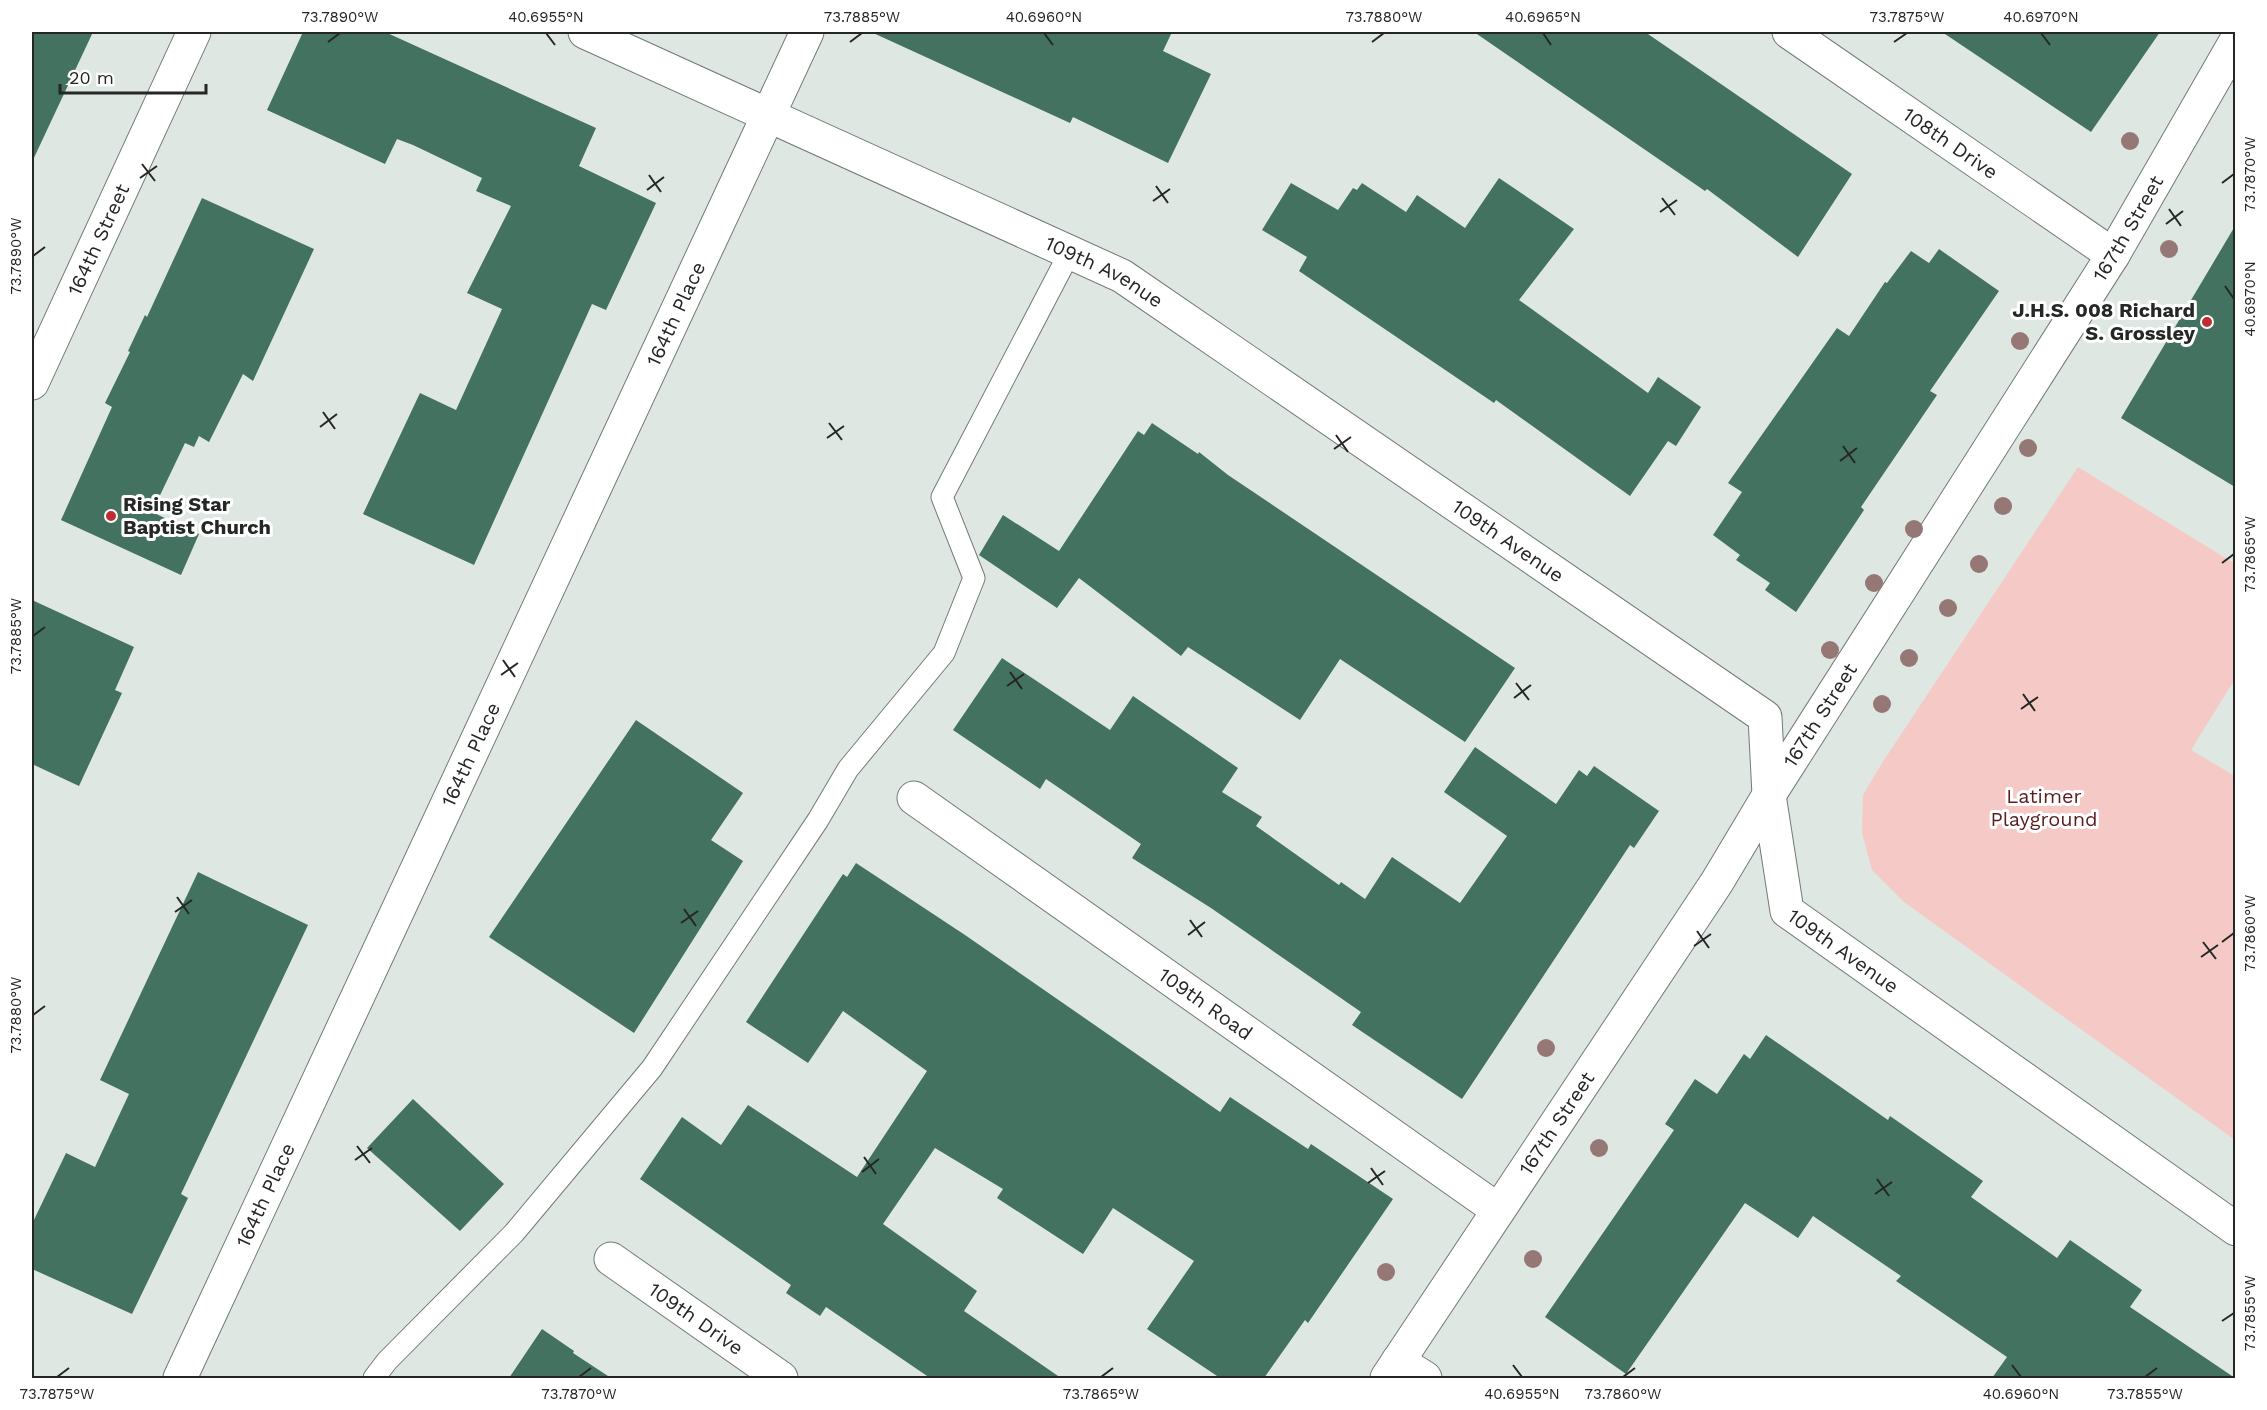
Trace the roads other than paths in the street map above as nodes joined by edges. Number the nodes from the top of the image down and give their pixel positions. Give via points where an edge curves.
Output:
1 (194, 32) edge
2 (585, 32) edge
3 (807, 32) edge
4 (1789, 32) edge
5 (2235, 40) edge
6 (768, 115) junction
7 (1070, 252) junction
8 (2113, 255) junction
9 (32, 383) edge
10 (1769, 795) junction
11 (914, 798) dead end
12 (1498, 1210) junction
13 (2235, 1229) edge
14 (611, 1259) dead end
15 (1403, 1373) edge
16 (180, 1378) edge
17 (374, 1378) edge
18 (781, 1378) edge

1 - 9 street, 164th Street
2 - 6 street, 109th Avenue
3 - 6 street, 164th Place
4 - 8 street, 108th Drive
5 - 8 street, 167th Street
6 - 7 street, 109th Avenue
6 - 16 street, 164th Place
7 - 10 street, 109th Avenue via 1122,276 1765,717
7 - 17 lane via 942,497 974,578 944,653 848,769 652,1068 514,1233
8 - 10 street, 167th Street
10 - 12 street, 167th Street via 1717,882
10 - 13 street, 109th Avenue via 1787,911
11 - 12 street, 109th Road
12 - 15 street, 167th Street
14 - 18 street, 109th Drive

